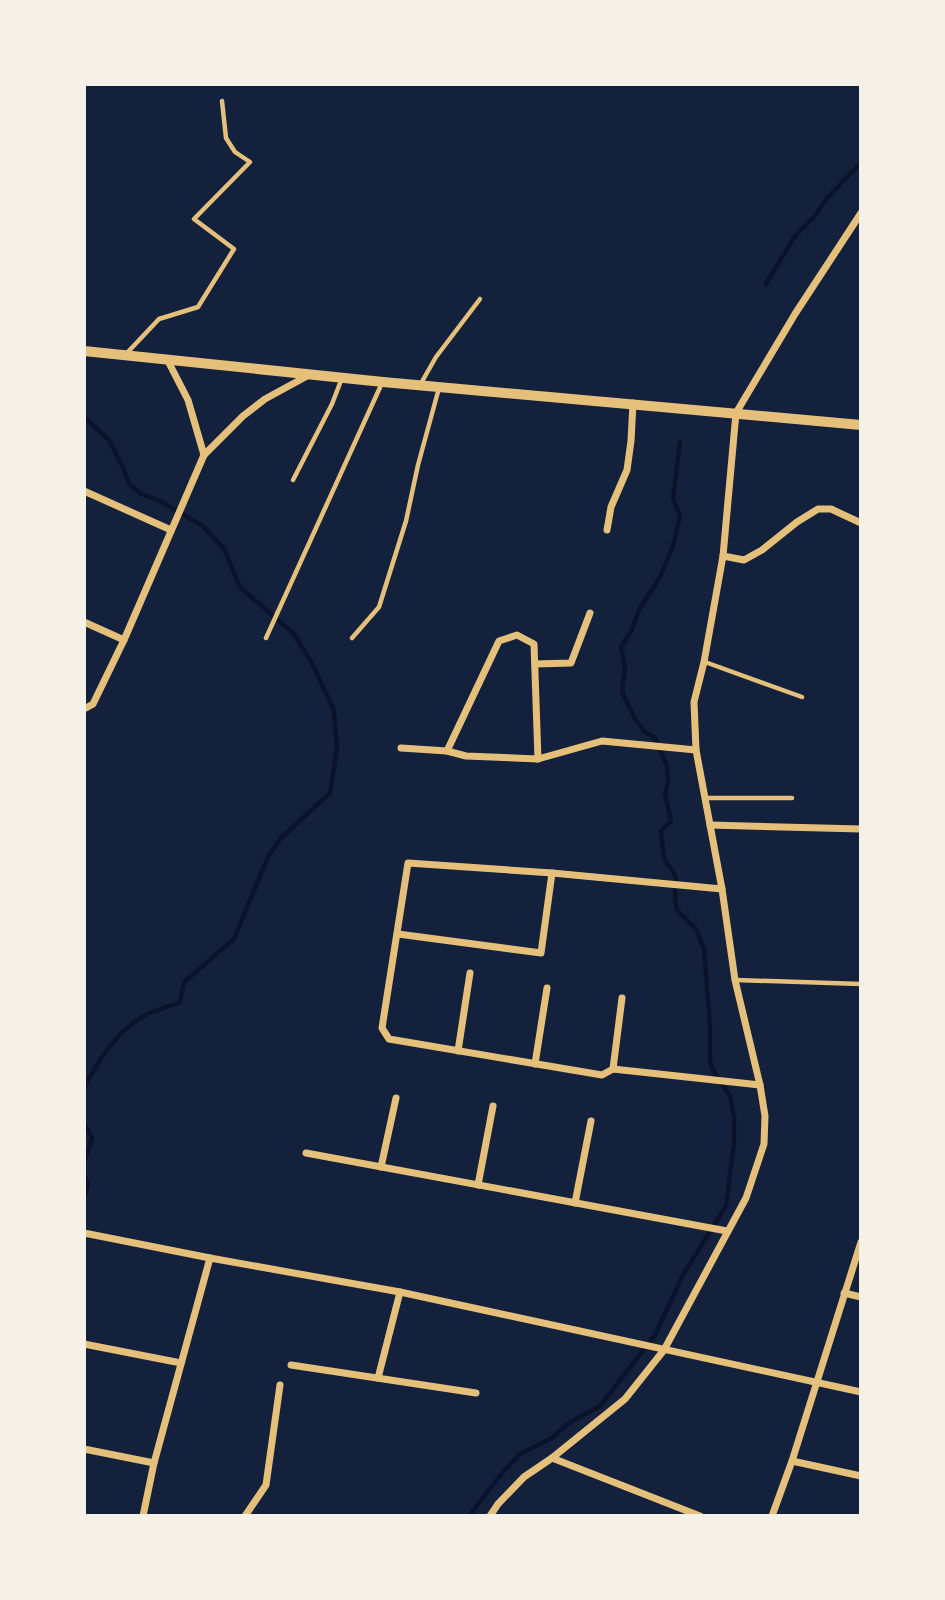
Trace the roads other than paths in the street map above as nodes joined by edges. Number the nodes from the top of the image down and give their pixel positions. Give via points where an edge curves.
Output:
1 (222, 101) dead end
2 (861, 213) edge
3 (480, 299) dead end
4 (84, 351) edge
5 (126, 355) junction
6 (168, 360) junction
7 (310, 375) junction
8 (342, 377) junction
9 (383, 382) junction
10 (420, 386) junction
11 (439, 387) junction
12 (633, 403) junction
13 (736, 413) junction
14 (861, 425) edge
15 (204, 455) junction
16 (293, 480) dead end
17 (84, 491) edge
18 (861, 523) edge
19 (171, 530) junction
20 (607, 530) dead end
21 (723, 556) junction
22 (590, 613) dead end
23 (84, 622) edge
24 (266, 638) dead end
25 (352, 638) dead end
26 (124, 640) junction
27 (704, 662) junction
28 (535, 664) junction
29 (802, 697) dead end
30 (84, 709) edge
31 (401, 748) dead end
32 (696, 750) junction
33 (447, 751) junction
34 (538, 759) junction
35 (792, 798) dead end
36 (705, 799) junction
37 (710, 825) junction
38 (861, 829) edge
39 (552, 873) junction
40 (722, 889) junction
41 (398, 934) junction
42 (470, 973) dead end
43 (735, 980) junction
44 (861, 984) edge
45 (547, 988) dead end
46 (621, 999) dead end
47 (458, 1051) junction
48 (535, 1064) junction
49 (613, 1069) junction
50 (760, 1085) junction
51 (396, 1098) dead end
52 (493, 1106) dead end
53 (591, 1121) dead end
54 (306, 1153) dead end
55 (381, 1167) junction
56 (478, 1185) junction
57 (575, 1203) junction
58 (727, 1231) junction
59 (84, 1233) edge
60 (861, 1242) edge
61 (210, 1258) junction
62 (400, 1293) junction
63 (844, 1293) junction
64 (861, 1297) edge
65 (84, 1344) edge
66 (664, 1350) junction
67 (181, 1363) junction
68 (291, 1365) dead end
69 (378, 1378) junction
70 (817, 1383) junction
71 (281, 1385) dead end
72 (861, 1392) edge
73 (476, 1393) dead end
74 (84, 1449) edge
75 (552, 1458) junction
76 (792, 1461) junction
77 (154, 1463) junction
78 (861, 1476) edge
79 (143, 1516) edge
80 (245, 1516) edge
81 (490, 1516) edge
82 (700, 1516) edge
83 (772, 1516) edge

1 - 5 lane via 226,138 235,152 250,162 194,219 234,249 198,307 159,319
2 - 13 street
3 - 10 lane
4 - 5 main road
5 - 6 main road
6 - 7 main road
6 - 15 street via 188,400
7 - 8 main road
7 - 15 street via 265,399
8 - 9 main road
8 - 16 lane
9 - 10 main road
9 - 24 lane
10 - 11 main road
11 - 12 main road
11 - 25 lane via 380,607
12 - 13 main road
12 - 20 street via 627,470
13 - 14 main road
13 - 21 street
15 - 19 street
17 - 19 street
18 - 21 street via 831,509 818,509 744,560
19 - 26 street
21 - 27 street
22 - 28 street via 571,663
23 - 26 street
26 - 30 street via 93,704
27 - 29 lane
27 - 32 street via 694,702
28 - 33 street via 534,643 517,635 499,641
28 - 34 street
31 - 33 street
32 - 34 street via 601,741
32 - 36 street
33 - 34 street
35 - 36 lane
36 - 37 street
37 - 38 street
37 - 40 street
39 - 40 street
39 - 41 street via 408,863
39 - 41 street via 541,953
40 - 43 street
41 - 47 street via 382,1028 389,1039
42 - 47 street
43 - 44 lane
43 - 50 street
45 - 48 street
46 - 49 street
47 - 48 street
48 - 49 street via 603,1075
49 - 50 street
50 - 58 street via 764,1144 746,1198
51 - 55 street
52 - 56 street
53 - 57 street
54 - 55 street
55 - 56 street
56 - 57 street
57 - 58 street
58 - 66 street
59 - 61 street
60 - 63 street
61 - 62 street
61 - 67 street
62 - 66 street
62 - 69 street
63 - 64 street
63 - 70 street
65 - 67 street
66 - 70 street
66 - 75 street via 625,1399
67 - 77 street
68 - 69 street
69 - 73 street
70 - 72 street
70 - 76 street
71 - 80 street via 266,1485
74 - 77 street
75 - 81 street via 524,1477
75 - 82 street
76 - 78 street
76 - 83 street
77 - 79 street

